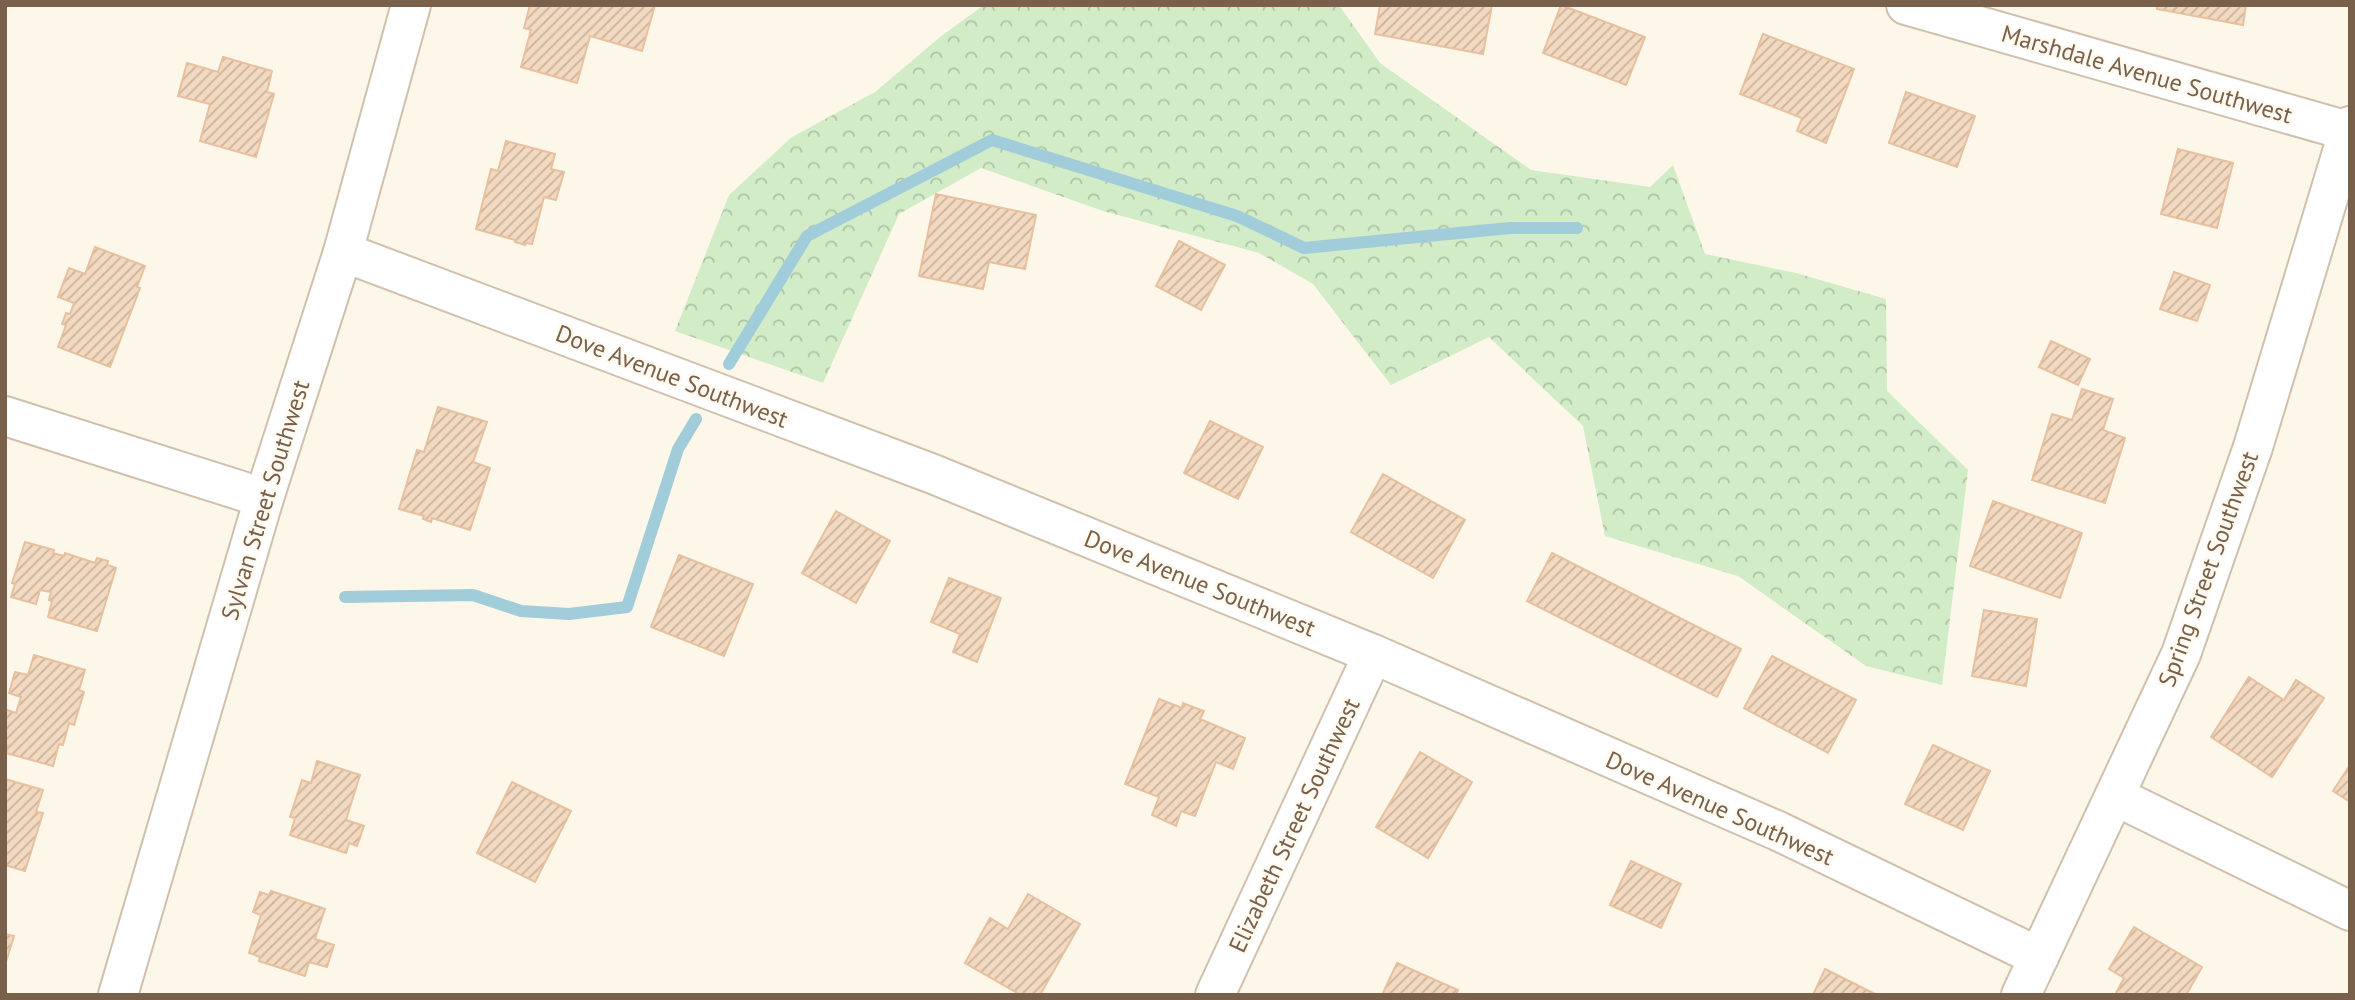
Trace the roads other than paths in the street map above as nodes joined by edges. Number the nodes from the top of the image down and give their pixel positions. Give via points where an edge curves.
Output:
1 (411, 5) edge
2 (1906, 5) edge
3 (2349, 128) edge
4 (343, 252) junction
5 (5, 416) edge
6 (264, 498) junction
7 (1373, 654) junction
8 (2115, 796) junction
9 (2350, 911) edge
10 (2039, 957) junction
11 (118, 995) edge
12 (1215, 995) edge
13 (2021, 995) edge

1 - 4 street, Sylvan Street Southwest
2 - 3 street, Marshdale Avenue Southwest
3 - 8 street, Spring Street Southwest via 2253,447 2181,654
4 - 6 street, Sylvan Street Southwest
4 - 7 street, Dove Avenue Southwest via 933,474
5 - 6 street
6 - 11 street, Sylvan Street Southwest
7 - 10 street, Dove Avenue Southwest via 1778,831
7 - 12 street, Elizabeth Street Southwest
8 - 9 street
8 - 10 street, Spring Street Southwest
10 - 13 street, Spring Street Southwest

